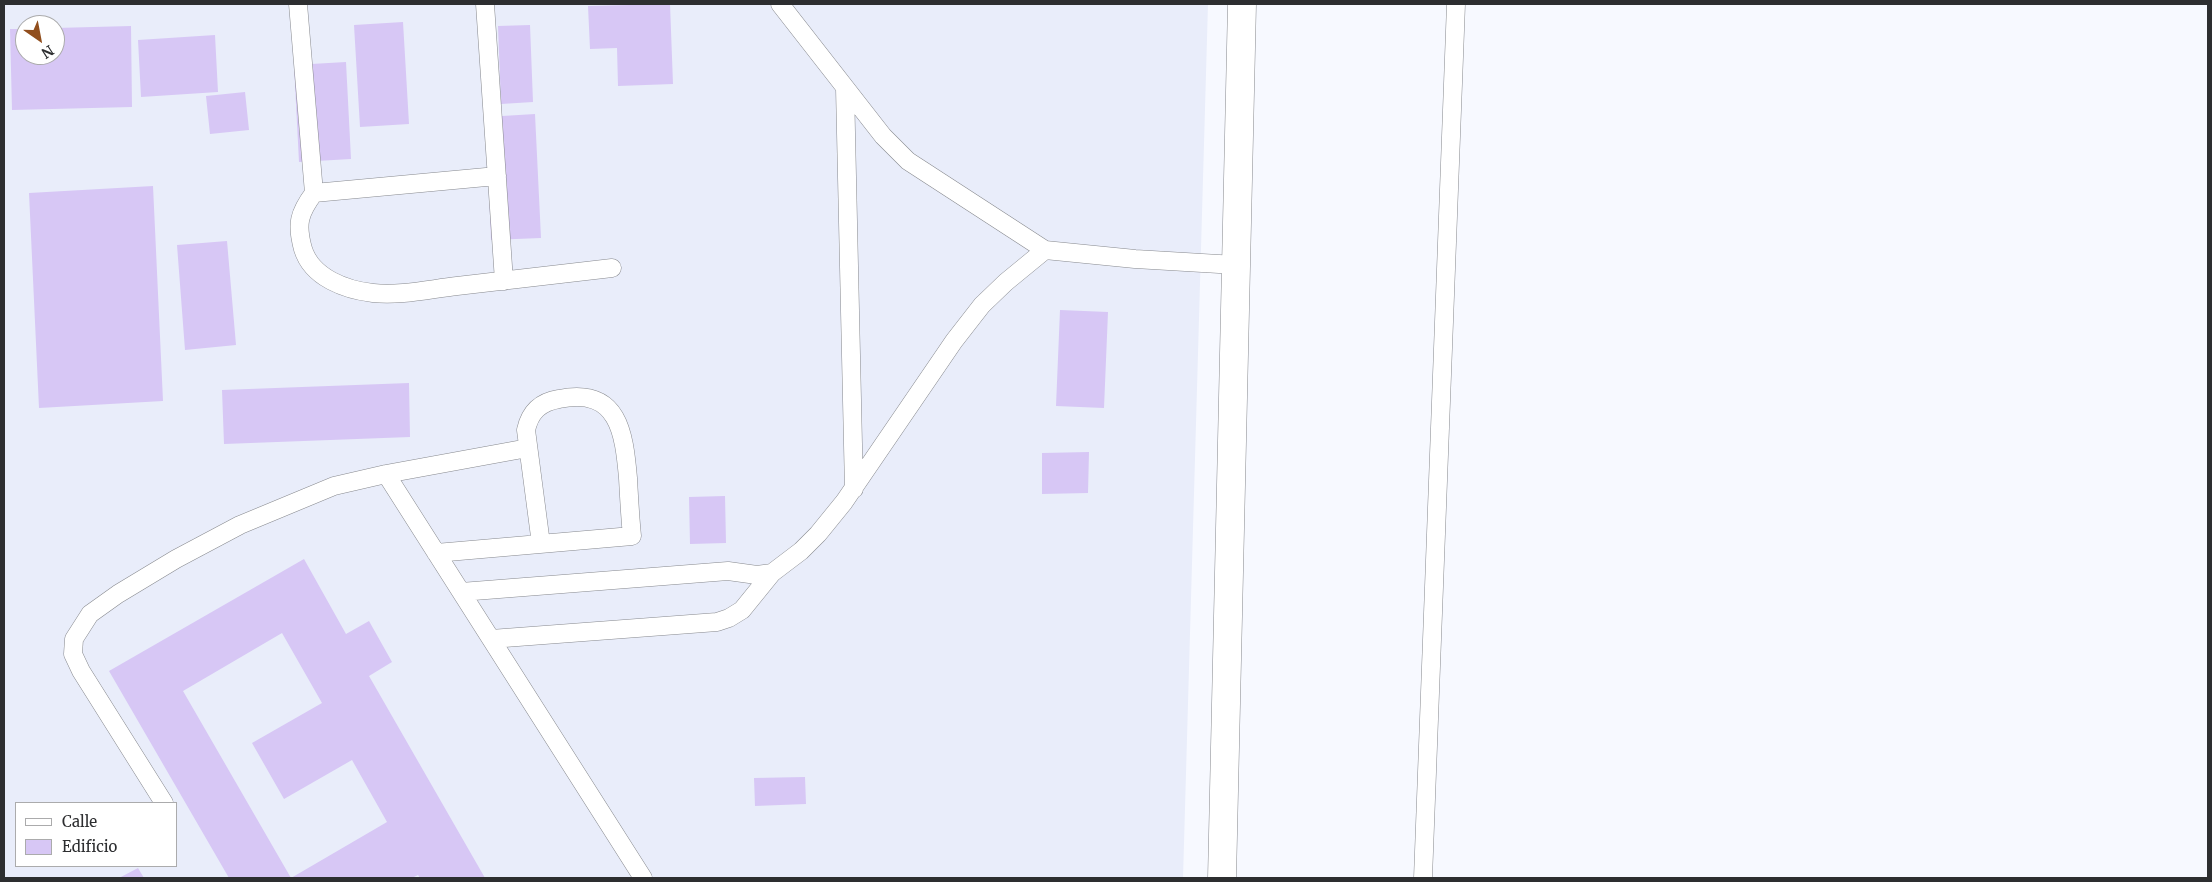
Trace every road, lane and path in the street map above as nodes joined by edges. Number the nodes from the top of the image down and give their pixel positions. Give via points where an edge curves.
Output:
1 (298, 4) edge
2 (485, 4) edge
3 (780, 4) edge
4 (1242, 4) edge
5 (1456, 4) edge
6 (845, 88) junction
7 (497, 176) junction
8 (314, 193) junction
9 (1044, 250) junction
10 (1236, 265) junction
11 (612, 268) dead end
12 (504, 280) junction
13 (528, 448) junction
14 (386, 474) junction
15 (854, 489) junction
16 (541, 544) junction
17 (436, 553) junction
18 (772, 573) junction
19 (461, 592) junction
20 (491, 639) junction
21 (163, 802) edge
22 (643, 878) edge
23 (1222, 878) edge
24 (1423, 878) edge

1 - 8 lane
2 - 7 lane
3 - 6 lane
4 - 10 street
5 - 24 lane
6 - 9 lane via 883,136 908,161
6 - 15 lane
7 - 8 lane
7 - 12 lane
8 - 12 lane via 301,209 300,238 313,266 326,278 348,288 375,294
9 - 10 lane
9 - 15 lane via 982,305
10 - 23 street
11 - 12 lane
13 - 14 lane
13 - 16 lane
13 - 16 lane via 528,419 537,407 549,400 570,396 594,400 610,409 621,427 626,452 632,536
14 - 17 lane
14 - 21 lane via 334,486 240,525 118,594 90,614 80,628 74,639 73,654 81,671
15 - 18 lane via 801,551
16 - 17 lane
17 - 19 lane
18 - 19 lane via 720,572
18 - 20 lane via 742,610 723,620
19 - 20 lane
20 - 22 lane

